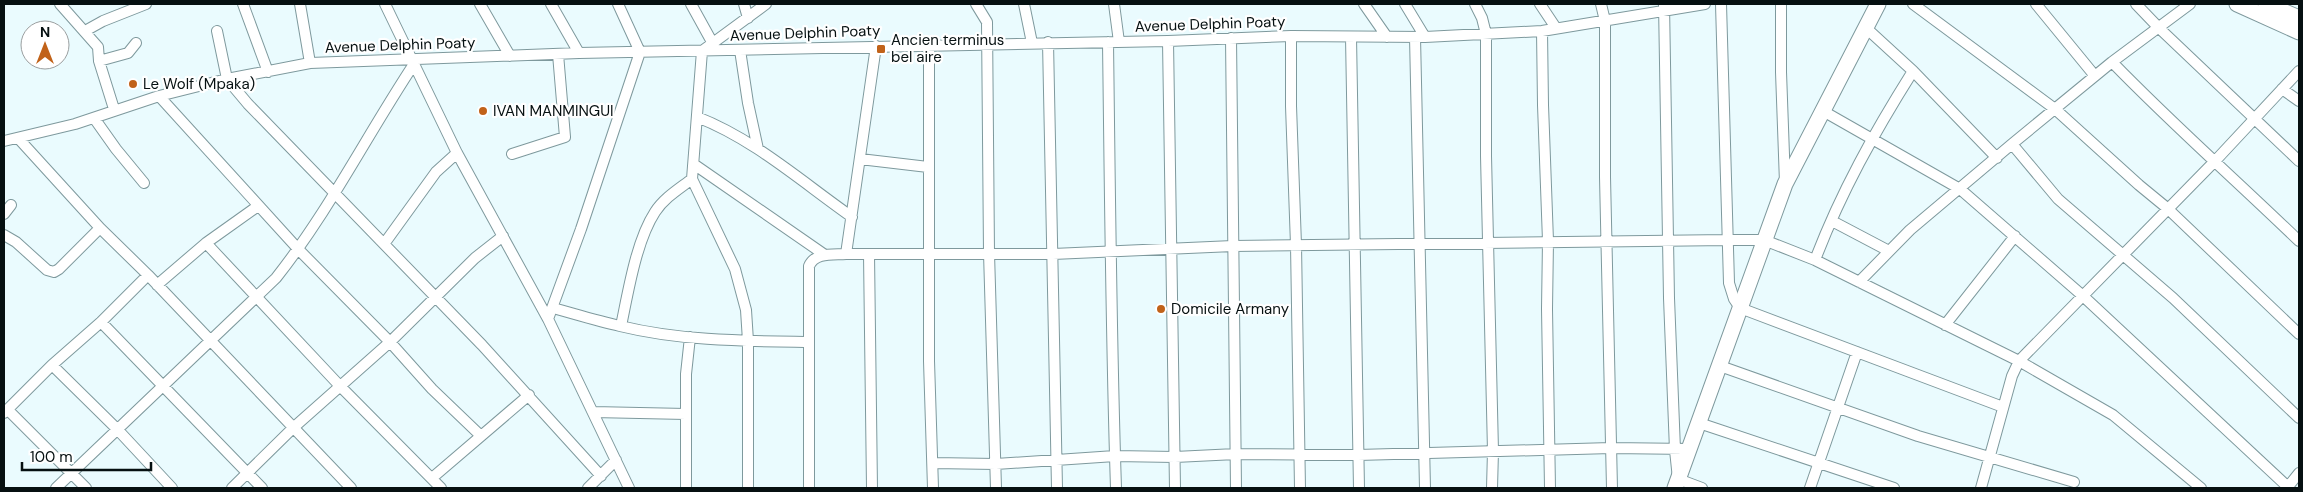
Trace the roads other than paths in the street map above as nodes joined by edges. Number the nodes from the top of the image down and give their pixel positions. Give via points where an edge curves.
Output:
1 (60, 4) edge
2 (243, 4) edge
3 (300, 4) edge
4 (384, 4) edge
5 (480, 4) edge
6 (552, 4) edge
7 (618, 4) edge
8 (691, 4) edge
9 (744, 4) edge
10 (766, 4) edge
11 (976, 4) edge
12 (1024, 4) edge
13 (1114, 4) edge
14 (1364, 4) edge
15 (1406, 4) edge
16 (1475, 4) edge
17 (1540, 4) edge
18 (1601, 4) edge
19 (1704, 4) edge
20 (1721, 4) edge
21 (1781, 4) edge
22 (1878, 4) edge
23 (1913, 4) edge
24 (2036, 4) edge
25 (2136, 4) edge
26 (2190, 4) edge
27 (2237, 4) edge
28 (2266, 4) edge
29 (139, 5) edge
30 (1664, 8) edge
31 (748, 18) junction
32 (2299, 18) edge
33 (1605, 21) junction
34 (1865, 27) junction
35 (1556, 28) junction
36 (2159, 28) junction
37 (85, 31) junction
38 (1542, 31) junction
39 (218, 32) dead end
40 (2299, 32) edge
41 (1486, 34) junction
42 (1292, 36) junction
43 (1351, 37) junction
44 (1387, 37) junction
45 (1420, 37) junction
46 (1231, 38) junction
47 (1168, 41) junction
48 (712, 42) junction
49 (1048, 42) junction
50 (1108, 42) junction
51 (1119, 42) junction
52 (136, 43) dead end
53 (1032, 43) junction
54 (988, 44) junction
55 (876, 46) junction
56 (929, 46) junction
57 (740, 50) junction
58 (702, 51) junction
59 (640, 52) junction
60 (579, 53) junction
61 (558, 54) junction
62 (510, 56) junction
63 (99, 61) junction
64 (413, 62) junction
65 (2112, 62) junction
66 (310, 63) junction
67 (1912, 71) junction
68 (2299, 71) edge
69 (268, 72) junction
70 (2095, 76) junction
71 (227, 79) junction
72 (2282, 88) junction
73 (159, 96) junction
74 (2299, 101) edge
75 (2055, 108) junction
76 (114, 109) junction
77 (1823, 111) junction
78 (697, 117) junction
79 (94, 118) junction
80 (2255, 119) junction
81 (18, 138) junction
82 (1871, 139) junction
83 (4, 141) edge
84 (2012, 144) junction
85 (758, 150) junction
86 (457, 154) junction
87 (512, 154) dead end
88 (1996, 158) junction
89 (860, 160) junction
90 (2216, 160) junction
91 (2299, 161) edge
92 (694, 165) junction
93 (928, 167) junction
94 (692, 179) junction
95 (144, 183) dead end
96 (1785, 184) junction
97 (1960, 188) junction
98 (336, 193) junction
99 (10, 205) dead end
100 (258, 206) junction
101 (2167, 208) junction
102 (4, 214) edge
103 (852, 217) junction
104 (1832, 221) junction
105 (100, 228) junction
106 (4, 235) edge
107 (503, 236) junction
108 (2015, 236) junction
109 (1728, 240) junction
110 (1764, 240) junction
111 (1548, 241) junction
112 (1669, 241) junction
113 (2299, 241) edge
114 (1488, 242) junction
115 (1607, 242) junction
116 (206, 243) junction
117 (384, 244) junction
118 (1296, 245) junction
119 (1419, 245) junction
120 (1233, 246) junction
121 (1355, 246) junction
122 (299, 250) junction
123 (1172, 250) junction
124 (1889, 251) junction
125 (1112, 252) junction
126 (930, 253) junction
127 (989, 253) junction
128 (846, 254) junction
129 (869, 254) junction
130 (1054, 254) junction
131 (2123, 254) junction
132 (825, 255) junction
133 (1815, 260) junction
134 (148, 275) junction
135 (1859, 282) junction
136 (157, 285) junction
137 (435, 296) junction
138 (2083, 296) junction
139 (257, 297) junction
140 (553, 308) junction
141 (1740, 308) junction
142 (548, 319) junction
143 (101, 322) junction
144 (1945, 325) junction
145 (621, 326) junction
146 (2299, 334) edge
147 (690, 337) junction
148 (748, 341) junction
149 (212, 342) junction
150 (390, 342) junction
151 (807, 342) junction
152 (1857, 352) junction
153 (2019, 362) junction
154 (52, 365) junction
155 (1720, 366) junction
156 (339, 385) junction
157 (163, 386) junction
158 (529, 395) junction
159 (2003, 407) junction
160 (1838, 409) junction
161 (6, 412) edge
162 (593, 412) junction
163 (686, 414) junction
164 (2299, 418) edge
165 (1699, 423) junction
166 (294, 428) junction
167 (117, 429) junction
168 (480, 435) junction
169 (1611, 448) junction
170 (1690, 449) junction
171 (1550, 450) junction
172 (1675, 450) junction
173 (1493, 451) junction
174 (1424, 452) junction
175 (1236, 454) junction
176 (1300, 455) junction
177 (1358, 455) junction
178 (1115, 456) junction
179 (1175, 457) junction
180 (1990, 458) junction
181 (616, 460) junction
182 (1056, 460) junction
183 (933, 463) junction
184 (996, 464) junction
185 (1818, 464) junction
186 (248, 473) junction
187 (2299, 473) edge
188 (71, 474) junction
189 (601, 476) junction
190 (432, 478) junction
191 (2074, 482) dead end
192 (1676, 484) edge
193 (1867, 484) edge
194 (56, 488) edge
195 (86, 488) edge
196 (172, 488) edge
197 (232, 488) edge
198 (262, 488) edge
199 (351, 488) edge
200 (441, 488) edge
201 (588, 488) edge
202 (629, 488) edge
203 (686, 488) edge
204 (748, 488) edge
205 (809, 488) edge
206 (872, 488) edge
207 (933, 488) edge
208 (996, 488) edge
209 (1057, 488) edge
210 (1116, 488) edge
211 (1175, 488) edge
212 (1236, 488) edge
213 (1300, 488) edge
214 (1359, 488) edge
215 (1425, 488) edge
216 (1492, 488) edge
217 (1550, 488) edge
218 (1612, 488) edge
219 (1702, 488) edge
220 (1810, 488) edge
221 (1894, 488) edge
222 (1981, 488) edge
223 (2201, 488) edge
224 (2288, 488) edge

1 - 37 street
2 - 69 street
3 - 66 street
4 - 64 street
5 - 62 street
6 - 60 street
7 - 59 street
8 - 48 street
9 - 31 street
10 - 31 street
11 - 54 street via 987,22
12 - 53 street
13 - 51 street
14 - 44 street
15 - 45 street
16 - 41 street
17 - 35 street
18 - 33 street
19 - 30 street, Avenue Delphin Poaty
20 - 109 street
21 - 96 street
22 - 34 street
23 - 75 street
24 - 70 street
25 - 36 street
26 - 36 street
27 - 40 street
28 - 32 street
29 - 37 street
30 - 33 street, Avenue Delphin Poaty
30 - 112 street
31 - 48 street
33 - 35 street, Avenue Delphin Poaty
33 - 115 street
34 - 67 street
34 - 77 street
35 - 38 street, Avenue Delphin Poaty
36 - 65 street
36 - 80 street
37 - 63 street via 98,47
38 - 41 street, Avenue Delphin Poaty
38 - 111 street
39 - 71 street
41 - 45 street, Avenue Delphin Poaty
41 - 114 street
42 - 43 street, Avenue Delphin Poaty
42 - 46 street, Avenue Delphin Poaty
42 - 118 street
43 - 44 street, Avenue Delphin Poaty
43 - 121 street
44 - 45 street, Avenue Delphin Poaty
45 - 119 street
46 - 47 street, Avenue Delphin Poaty
46 - 120 street
47 - 51 street, Avenue Delphin Poaty
47 - 123 street
48 - 58 street
49 - 50 street, Avenue Delphin Poaty
49 - 53 street, Avenue Delphin Poaty
49 - 130 street
50 - 51 street, Avenue Delphin Poaty
50 - 125 street
52 - 63 street via 128,54
53 - 54 street, Avenue Delphin Poaty
54 - 56 street, Avenue Delphin Poaty
54 - 127 street
55 - 56 street, Avenue Delphin Poaty
55 - 57 street, Avenue Delphin Poaty
55 - 89 street
56 - 93 street
57 - 58 street, Avenue Delphin Poaty
57 - 85 street
58 - 59 street, Avenue Delphin Poaty
58 - 78 street
59 - 60 street, Avenue Delphin Poaty
59 - 140 street
60 - 61 street, Avenue Delphin Poaty
61 - 62 street, Avenue Delphin Poaty
61 - 87 street via 565,137
62 - 64 street, Avenue Delphin Poaty
63 - 76 street
64 - 66 street, Avenue Delphin Poaty
64 - 86 street
64 - 98 street
65 - 70 street
65 - 90 street via 2167,118
66 - 69 street, Avenue Delphin Poaty
67 - 82 street
67 - 88 street
68 - 72 street
69 - 71 street, Avenue Delphin Poaty
70 - 75 street
71 - 73 street, Avenue Delphin Poaty
71 - 98 street
72 - 74 street
72 - 80 street
73 - 76 street, Avenue Delphin Poaty
73 - 100 street
75 - 84 street
75 - 101 street
76 - 79 street, Avenue Delphin Poaty
77 - 82 street
77 - 96 street
78 - 85 street via 714,123
78 - 92 street
79 - 81 street, Avenue Delphin Poaty
79 - 95 street
80 - 90 street
80 - 91 street
81 - 83 street, Avenue Delphin Poaty
81 - 105 street
82 - 97 street
82 - 104 street via 1849,179
84 - 88 street
84 - 131 street via 2058,199
85 - 103 street
86 - 107 street
86 - 117 street via 436,172
88 - 97 street
89 - 93 street
89 - 103 street
90 - 101 street
90 - 113 street
92 - 94 street
92 - 132 street
93 - 126 street
94 - 145 street via 665,200 649,224 635,263
94 - 148 street via 735,269 746,310
96 - 110 street
97 - 108 street
97 - 124 street
98 - 117 street
98 - 122 street
99 - 102 street
100 - 116 street
100 - 122 street
101 - 131 street
101 - 146 street
103 - 128 street
104 - 124 street
104 - 133 street
105 - 106 street via 54,272
105 - 134 street
107 - 137 street
107 - 142 street
108 - 138 street
108 - 144 street
109 - 110 street
109 - 112 street
109 - 141 street via 1731,290
110 - 133 street
110 - 141 street
111 - 114 street
111 - 115 street
111 - 171 street
112 - 115 street
112 - 172 street
114 - 119 street
114 - 173 street
115 - 169 street
116 - 136 street
116 - 139 street
117 - 137 street
118 - 120 street
118 - 121 street
118 - 176 street
119 - 121 street
119 - 174 street
120 - 123 street
120 - 175 street
121 - 177 street
122 - 139 street
122 - 150 street
123 - 125 street
123 - 179 street
124 - 135 street
125 - 130 street
125 - 178 street via 1111,356
126 - 127 street
126 - 129 street
126 - 183 street via 929,361
127 - 130 street
127 - 184 street
128 - 129 street
128 - 132 street
129 - 206 street
130 - 182 street
131 - 138 street
131 - 164 street
132 - 151 street via 812,260 809,266
133 - 135 street
134 - 136 street
134 - 143 street
135 - 144 street
136 - 149 street
137 - 150 street
137 - 158 street
138 - 153 street
138 - 224 street
139 - 149 street
139 - 156 street
140 - 142 street
140 - 145 street
141 - 152 street
141 - 155 street
142 - 162 street
143 - 154 street
143 - 157 street
144 - 153 street
145 - 147 street
147 - 148 street
147 - 163 street
148 - 151 street
148 - 204 street
149 - 157 street
149 - 166 street
150 - 156 street
150 - 168 street via 432,390
151 - 205 street
152 - 159 street
152 - 160 street
153 - 159 street
153 - 223 street via 2113,415
154 - 161 street
154 - 167 street
155 - 160 street
155 - 165 street
156 - 166 street
156 - 190 street
157 - 167 street
157 - 186 street
158 - 168 street
158 - 189 street
159 - 180 street
160 - 180 street
160 - 185 street
161 - 188 street
162 - 163 street
162 - 181 street
163 - 203 street
165 - 170 street
165 - 185 street
166 - 186 street
166 - 199 street
167 - 188 street
167 - 196 street
168 - 190 street
169 - 171 street
169 - 172 street
169 - 218 street
170 - 172 street
170 - 192 street
171 - 173 street
171 - 217 street
172 - 192 street
173 - 174 street
173 - 216 street
174 - 177 street
174 - 215 street
175 - 176 street
175 - 179 street
175 - 212 street
176 - 177 street
176 - 213 street
177 - 214 street
178 - 179 street
178 - 182 street
178 - 210 street
179 - 211 street
180 - 191 street
180 - 222 street
181 - 189 street
181 - 202 street
182 - 184 street
182 - 209 street
183 - 184 street
183 - 207 street
184 - 208 street
185 - 193 street
185 - 220 street
186 - 197 street
186 - 198 street
187 - 224 street
188 - 194 street
188 - 195 street
189 - 201 street
190 - 200 street
192 - 219 street
193 - 221 street

